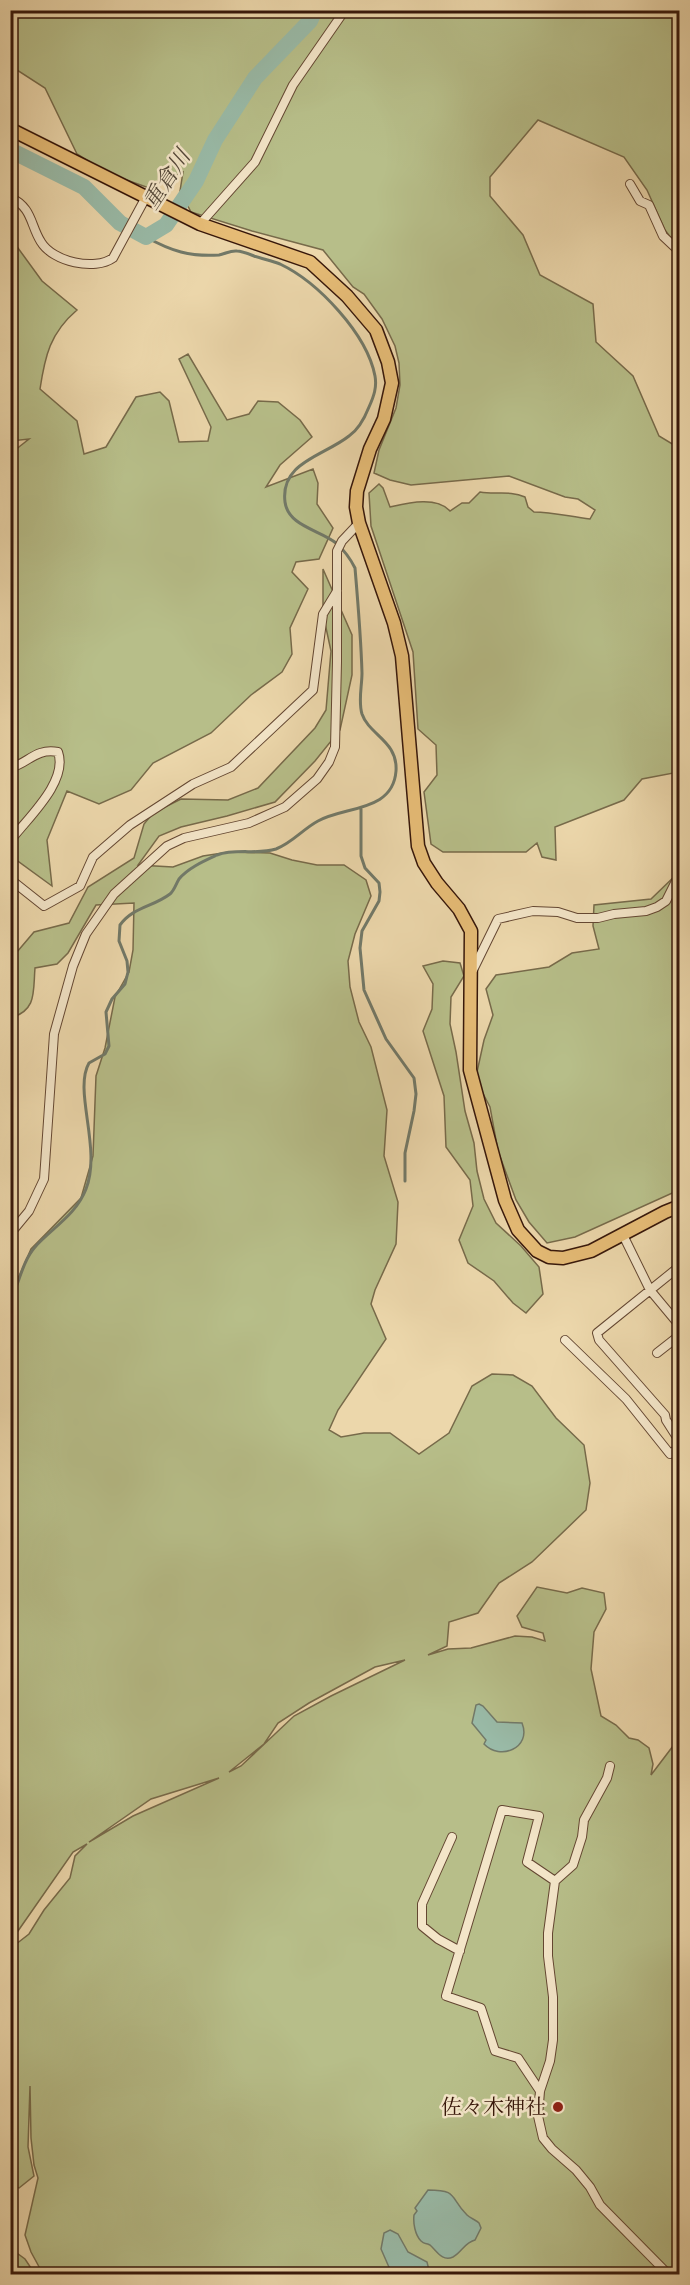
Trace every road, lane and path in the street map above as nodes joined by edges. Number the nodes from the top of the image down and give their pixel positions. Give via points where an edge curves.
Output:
1 (345, 10) edge
2 (10, 129) edge
3 (630, 184) dead end
4 (10, 197) edge
5 (146, 197) junction
6 (195, 222) junction
7 (680, 252) edge
8 (359, 523) junction
9 (337, 590) junction
10 (10, 768) edge
11 (10, 836) edge
12 (680, 873) edge
13 (10, 883) edge
14 (472, 972) junction
15 (680, 1206) edge
16 (10, 1234) edge
17 (623, 1235) junction
18 (680, 1266) edge
19 (650, 1290) junction
20 (680, 1326) edge
21 (680, 1335) edge
22 (565, 1340) dead end
23 (657, 1353) dead end
24 (680, 1442) edge
25 (680, 1447) edge
26 (610, 1766) dead end
27 (452, 1837) dead end
28 (555, 1881) junction
29 (460, 1951) junction
30 (540, 2091) junction
31 (668, 2274) edge

1 - 6 street via 293,85 255,162
2 - 5 main road
3 - 7 street via 640,201 649,205 663,236
4 - 5 street via 21,203 41,242 56,254 80,264 98,265 113,258
5 - 6 main road
6 - 8 main road via 310,262 376,330 392,383 384,419 357,491
8 - 9 street via 337,551
8 - 14 main road via 402,656 418,846 436,883 459,909 471,931
9 - 13 street via 323,614 313,690 231,767 193,784 130,825 93,857 80,886 45,906
9 - 16 street via 335,747 329,762 317,779 285,807 249,823 184,838 167,846 114,894 86,934 54,1034 44,1179 29,1211
10 - 11 street via 48,750 58,752 60,758 53,786 15,835
12 - 14 street via 666,901 646,911 598,918 533,911 498,918
14 - 17 main road via 470,1070 505,1200 518,1230 537,1251 563,1258 591,1251
15 - 17 main road
17 - 19 street
18 - 19 street
19 - 20 street
19 - 24 street via 597,1333 665,1415
21 - 23 street
22 - 25 street via 626,1399 670,1454
26 - 28 street via 608,1778 584,1820 573,1865
27 - 29 street via 422,1905 422,1926
28 - 29 street via 527,1862 539,1816 502,1810
28 - 30 street via 548,1933 553,2040
29 - 30 street via 446,1996 481,2008 495,2050 518,2058
30 - 31 street via 538,2116 543,2138 576,2170 600,2205

